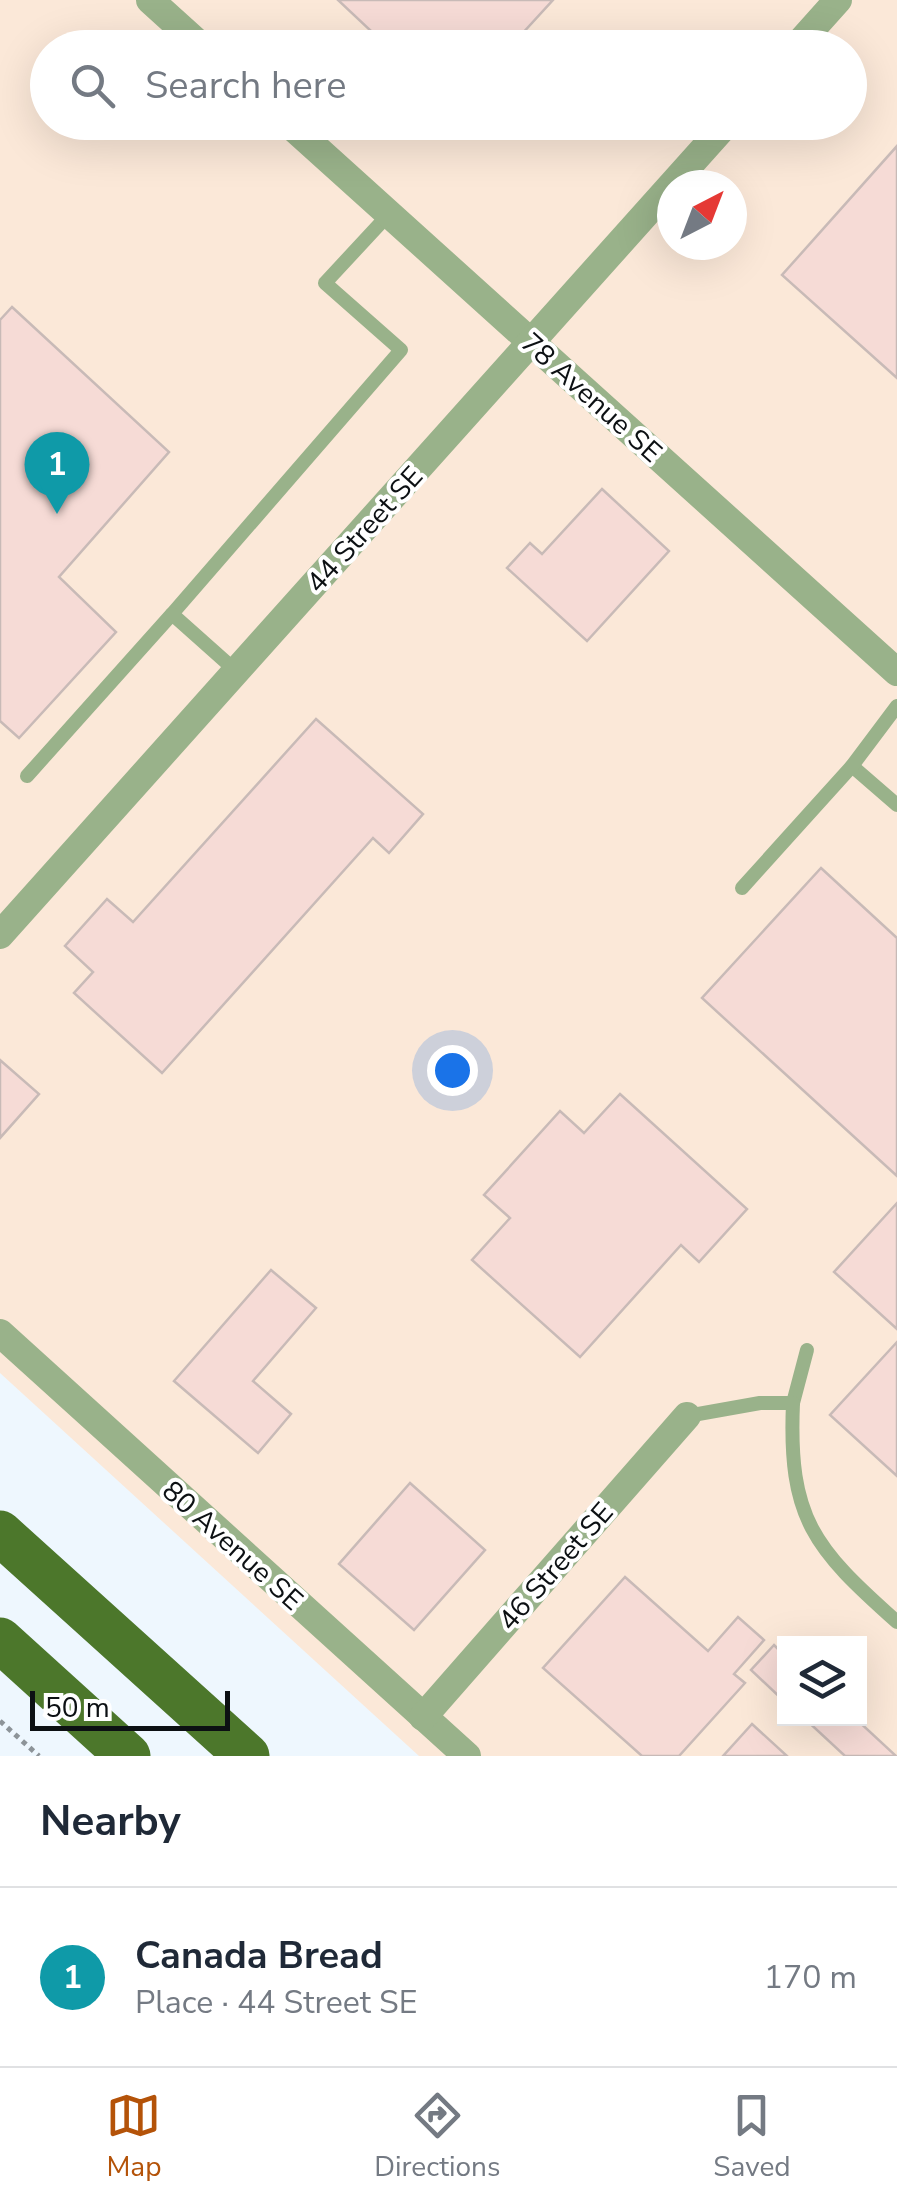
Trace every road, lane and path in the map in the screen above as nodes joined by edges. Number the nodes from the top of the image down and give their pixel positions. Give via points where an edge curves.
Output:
1 (150, 0) edge
2 (838, 0) edge
3 (183, 30) edge
4 (811, 30) edge
5 (307, 140) edge
6 (712, 140) edge
7 (389, 214) junction
8 (531, 342) junction
9 (172, 614) junction
10 (236, 672) junction
11 (897, 672) edge
12 (897, 706) edge
13 (852, 766) junction
14 (27, 776) dead end
15 (897, 806) edge
16 (742, 888) dead end
17 (0, 935) edge
18 (0, 1333) edge
19 (807, 1350) dead end
20 (793, 1403) junction
21 (687, 1416) joint
22 (0, 1533) edge
23 (897, 1622) edge
24 (0, 1640) edge
25 (423, 1717) junction
26 (0, 1721) edge
27 (39, 1756) edge
28 (128, 1756) edge
29 (247, 1756) edge
30 (467, 1756) edge

1 - 3 street
2 - 4 street
5 - 7 street, 78 Avenue SE
6 - 8 street, 44 Street SE
7 - 8 street, 78 Avenue SE
7 - 9 lane via 325,283 401,350
8 - 10 street, 44 Street SE
8 - 11 street, 78 Avenue SE
9 - 10 lane
9 - 14 lane
10 - 17 street, 44 Street SE
12 - 13 lane
13 - 15 lane
13 - 16 lane
18 - 25 street, 80 Avenue SE
19 - 20 lane
20 - 21 lane
20 - 23 lane via 796,1488 808,1528 828,1558
21 - 25 street, 46 Street SE
22 - 29 main road
24 - 28 main road
25 - 30 street, 80 Avenue SE
26 - 27 path

